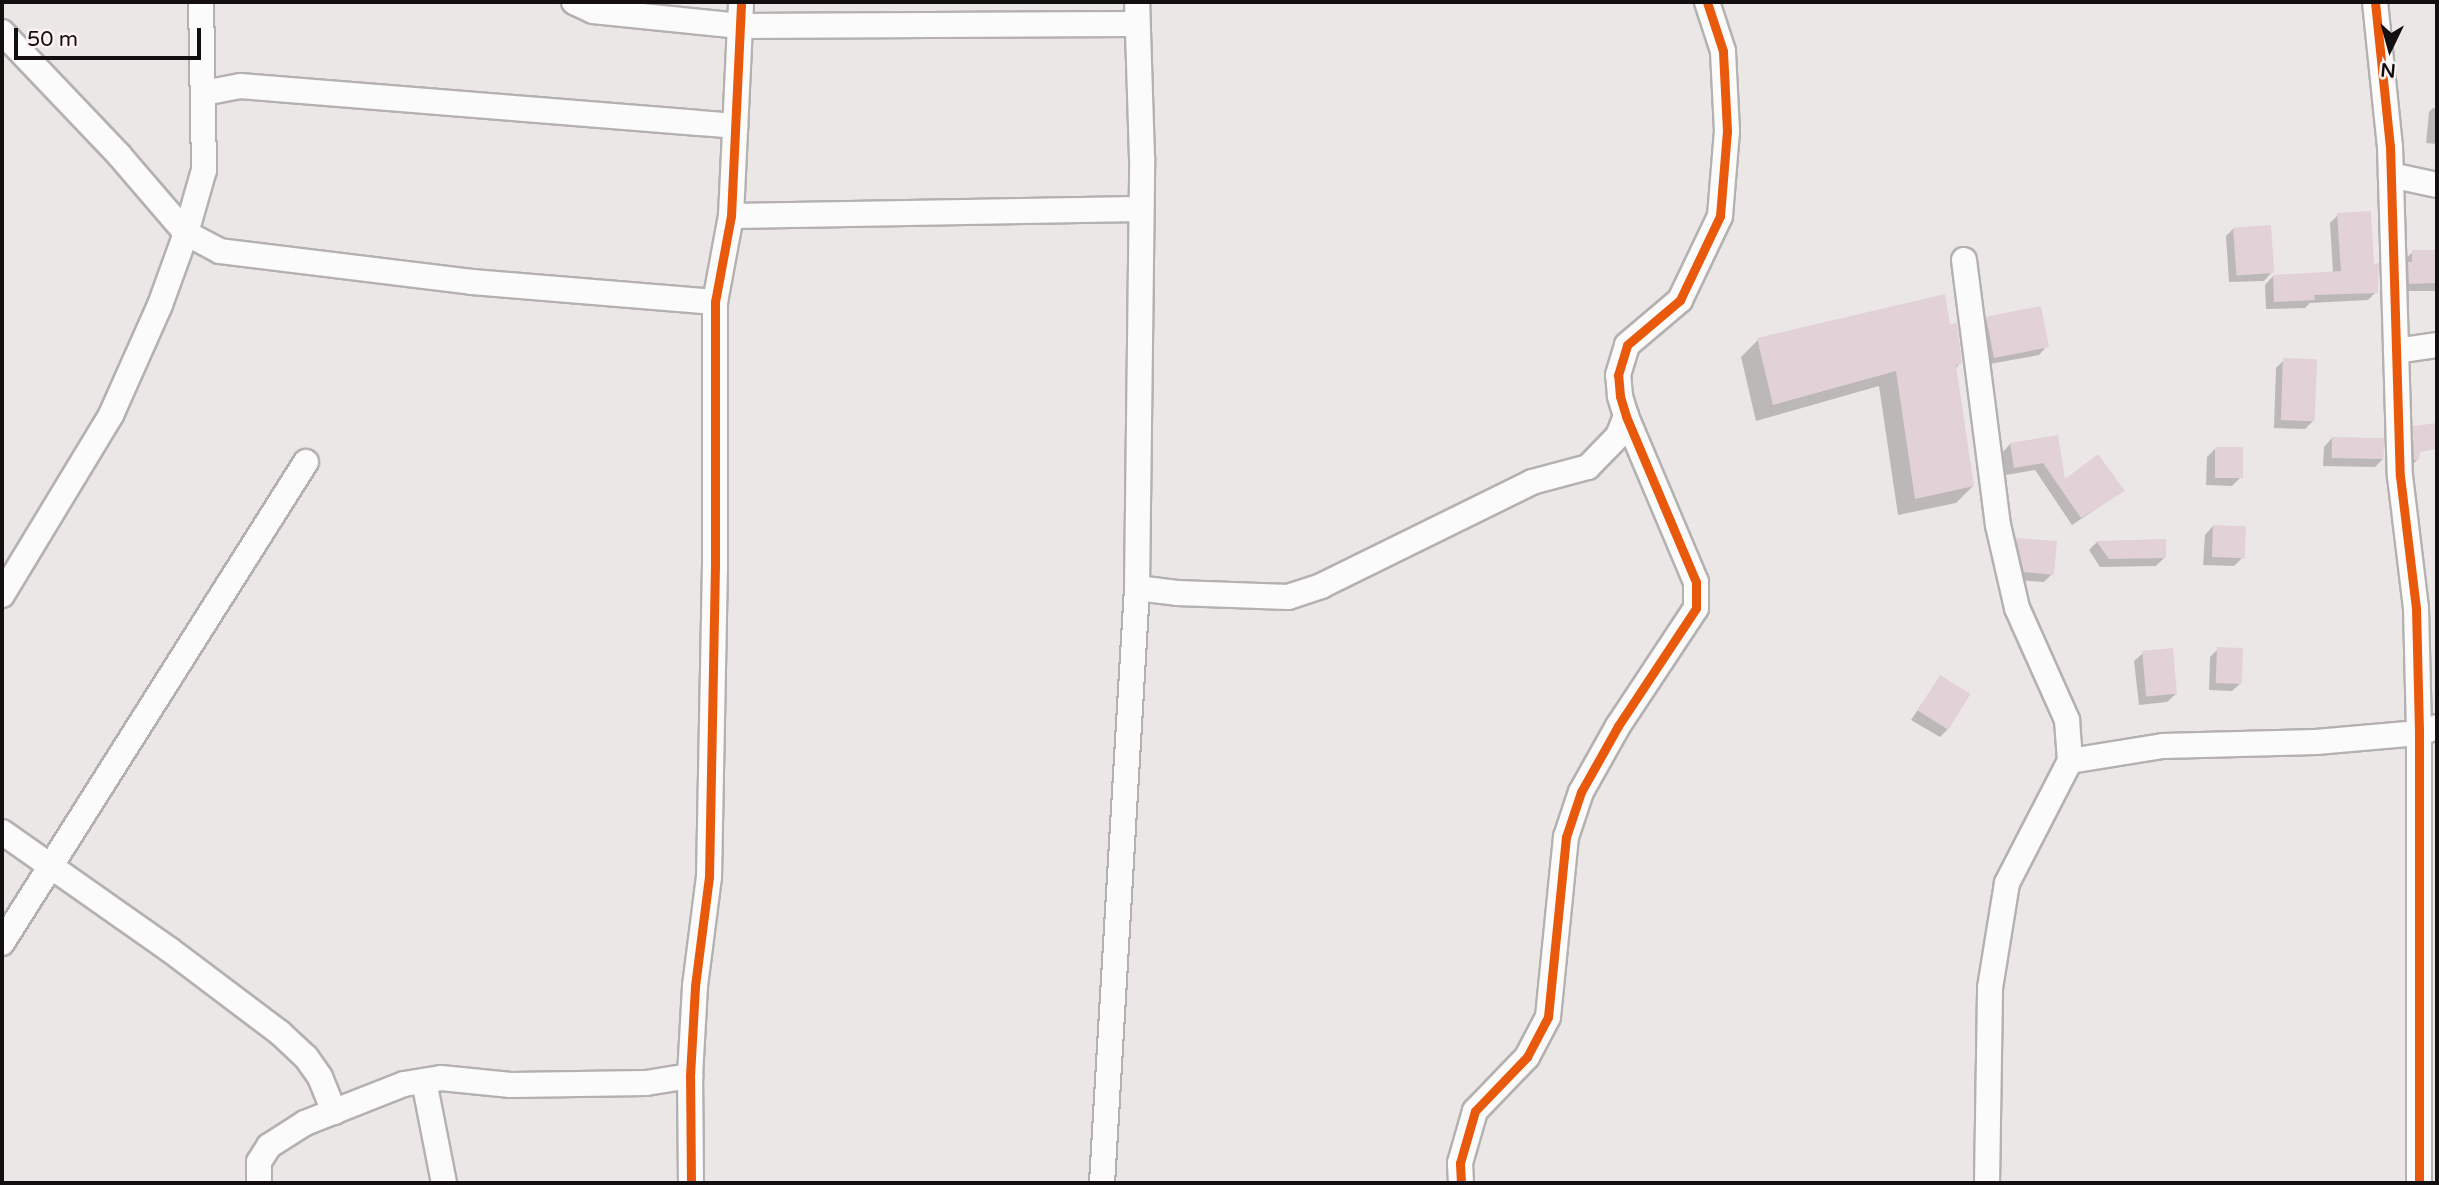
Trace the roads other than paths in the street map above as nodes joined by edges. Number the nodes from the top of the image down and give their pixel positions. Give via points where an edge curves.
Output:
1 (201, 2) edge
2 (573, 2) edge
3 (1707, 2) edge
4 (2375, 2) edge
5 (1137, 13) edge
6 (741, 14) edge
7 (2, 32) edge
8 (205, 93) junction
9 (735, 127) junction
10 (2391, 175) junction
11 (2437, 185) edge
12 (1141, 209) junction
13 (731, 216) junction
14 (186, 233) junction
15 (1964, 260) dead end
16 (715, 302) junction
17 (2437, 345) edge
18 (2396, 351) junction
19 (1626, 416) junction
20 (306, 463) dead end
21 (1137, 587) junction
22 (2, 595) edge
23 (2428, 730) edge
24 (2070, 761) junction
25 (2, 832) edge
26 (50, 868) junction
27 (2, 943) edge
28 (690, 1076) junction
29 (425, 1081) junction
30 (334, 1112) junction
31 (259, 1183) edge
32 (444, 1183) edge
33 (691, 1183) edge
34 (1102, 1183) edge
35 (1461, 1183) edge
36 (1987, 1183) edge
37 (2419, 1183) edge

1 - 8 street
2 - 6 street via 593,11
3 - 19 street via 1723,51 1727,131 1720,215 1680,300 1627,345 1618,375
4 - 10 street
5 - 6 street
5 - 12 street
6 - 9 street
7 - 14 street
8 - 9 street via 240,86
8 - 14 street via 204,170
9 - 13 street
10 - 11 street
10 - 18 street
12 - 13 street
12 - 21 street
13 - 16 street
14 - 16 street via 220,251 449,280
14 - 22 street via 111,415
15 - 24 street via 1998,525 2017,608 2067,720
16 - 28 street via 709,877 695,986
17 - 18 street
18 - 23 street via 2400,476
19 - 21 street via 1618,436 1588,467 1532,482 1321,586 1288,597
19 - 35 street via 1696,582 1696,608 1618,726 1581,792 1566,837 1548,1017 1527,1057 1475,1111 1460,1163
20 - 26 street
21 - 34 street
23 - 24 street via 2316,742 2163,746
23 - 37 street
24 - 36 street via 2007,883 1990,988
25 - 26 street
26 - 27 street
26 - 30 street via 280,1033 320,1077
28 - 29 street via 646,1083
28 - 33 street
29 - 30 street via 404,1084
29 - 32 street
30 - 31 street via 305,1123 269,1146 259,1162

